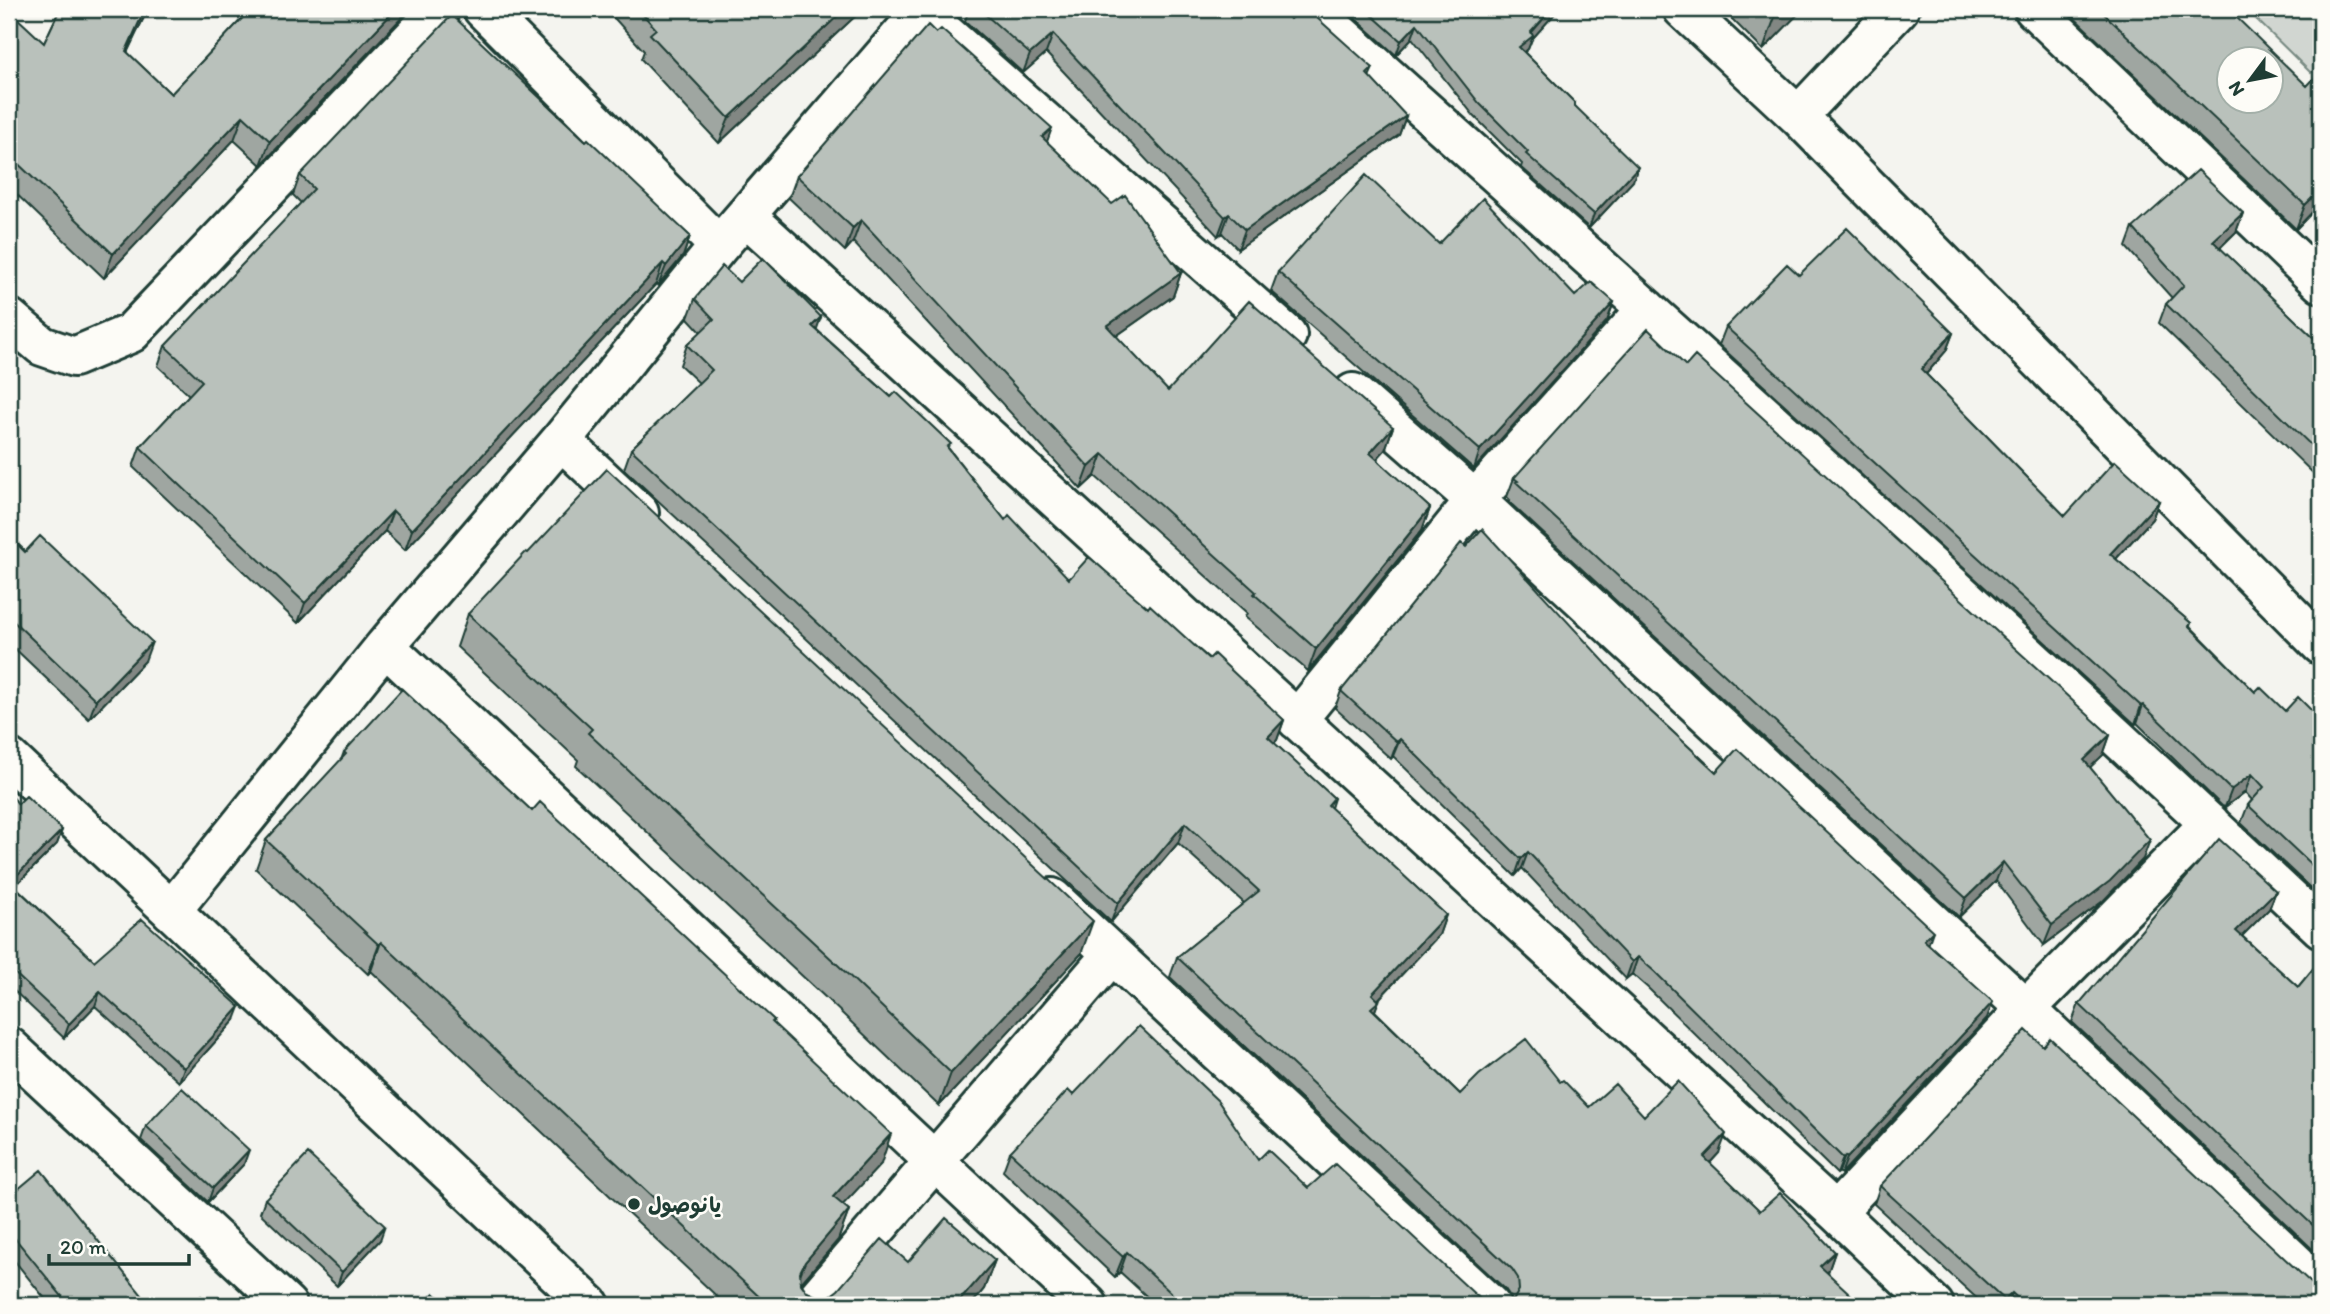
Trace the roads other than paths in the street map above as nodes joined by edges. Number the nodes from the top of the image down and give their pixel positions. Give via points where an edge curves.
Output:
1 (440, 9) edge
2 (483, 9) edge
3 (1312, 9) edge
4 (1683, 9) edge
5 (1899, 9) edge
6 (2034, 9) edge
7 (923, 10) edge
8 (1798, 116) junction
9 (746, 216) junction
10 (719, 246) junction
11 (2321, 283) edge
12 (1647, 309) junction
13 (9, 318) edge
14 (561, 440) junction
15 (1475, 500) junction
16 (663, 535) edge
17 (2321, 645) edge
18 (384, 646) junction
19 (1297, 720) junction
20 (9, 758) edge
21 (2210, 823) junction
22 (1030, 878) edge
23 (171, 911) junction
24 (2321, 928) edge
25 (1112, 954) junction
26 (2026, 1009) junction
27 (9, 1047) edge
28 (934, 1163) junction
29 (1836, 1212) junction
30 (2321, 1287) edge
31 (287, 1305) edge
32 (590, 1305) edge
33 (811, 1305) edge
34 (1088, 1305) edge
35 (1490, 1305) edge
36 (1934, 1305) edge

1 - 13 street via 131,333 74,357 42,346
2 - 10 street
3 - 12 street
4 - 8 street
5 - 8 street
6 - 11 street
7 - 9 street
7 - 15 street
8 - 17 street
9 - 10 street
9 - 19 street
10 - 14 street
12 - 15 street
12 - 21 street
14 - 16 street
14 - 18 street
15 - 19 street
15 - 26 street
18 - 23 street
18 - 28 street
19 - 29 street
20 - 23 street
21 - 24 street
21 - 26 street
22 - 25 street
23 - 32 street
25 - 28 street
25 - 35 street
26 - 29 street
26 - 30 street
27 - 31 street
28 - 33 street
28 - 34 street
29 - 36 street

